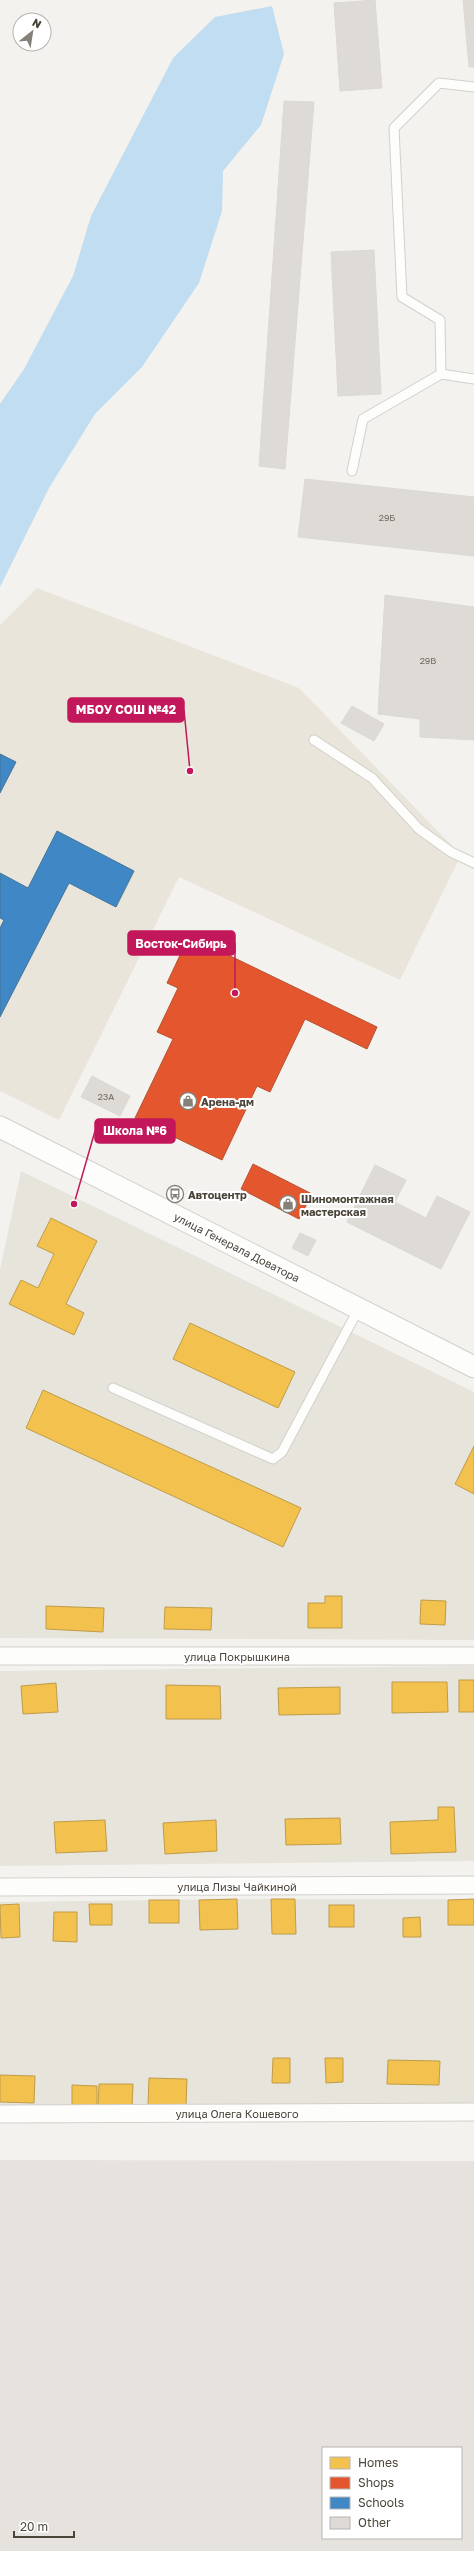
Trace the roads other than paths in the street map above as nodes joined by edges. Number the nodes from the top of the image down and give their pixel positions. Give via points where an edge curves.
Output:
1 (474, 87) edge
2 (441, 374) junction
3 (474, 379) edge
4 (352, 471) dead end
5 (314, 740) dead end
6 (474, 863) edge
7 (0, 1127) edge
8 (358, 1308) junction
9 (474, 1367) edge
10 (113, 1388) dead end
11 (0, 1656) edge
12 (474, 1656) edge
13 (474, 1885) edge
14 (0, 1887) edge
15 (474, 2112) edge
16 (0, 2114) edge

1 - 2 lane via 439,83 394,128 402,297 440,320
2 - 3 lane
2 - 4 lane via 363,419
5 - 6 lane via 372,778 420,829 451,852
7 - 8 street, улица Генерала Доватора
8 - 9 street, улица Генерала Доватора
8 - 10 lane via 282,1452 273,1459
11 - 12 street, улица Покрышкина
13 - 14 street, улица Лизы Чайкиной
15 - 16 street, улица Олега Кошевого

